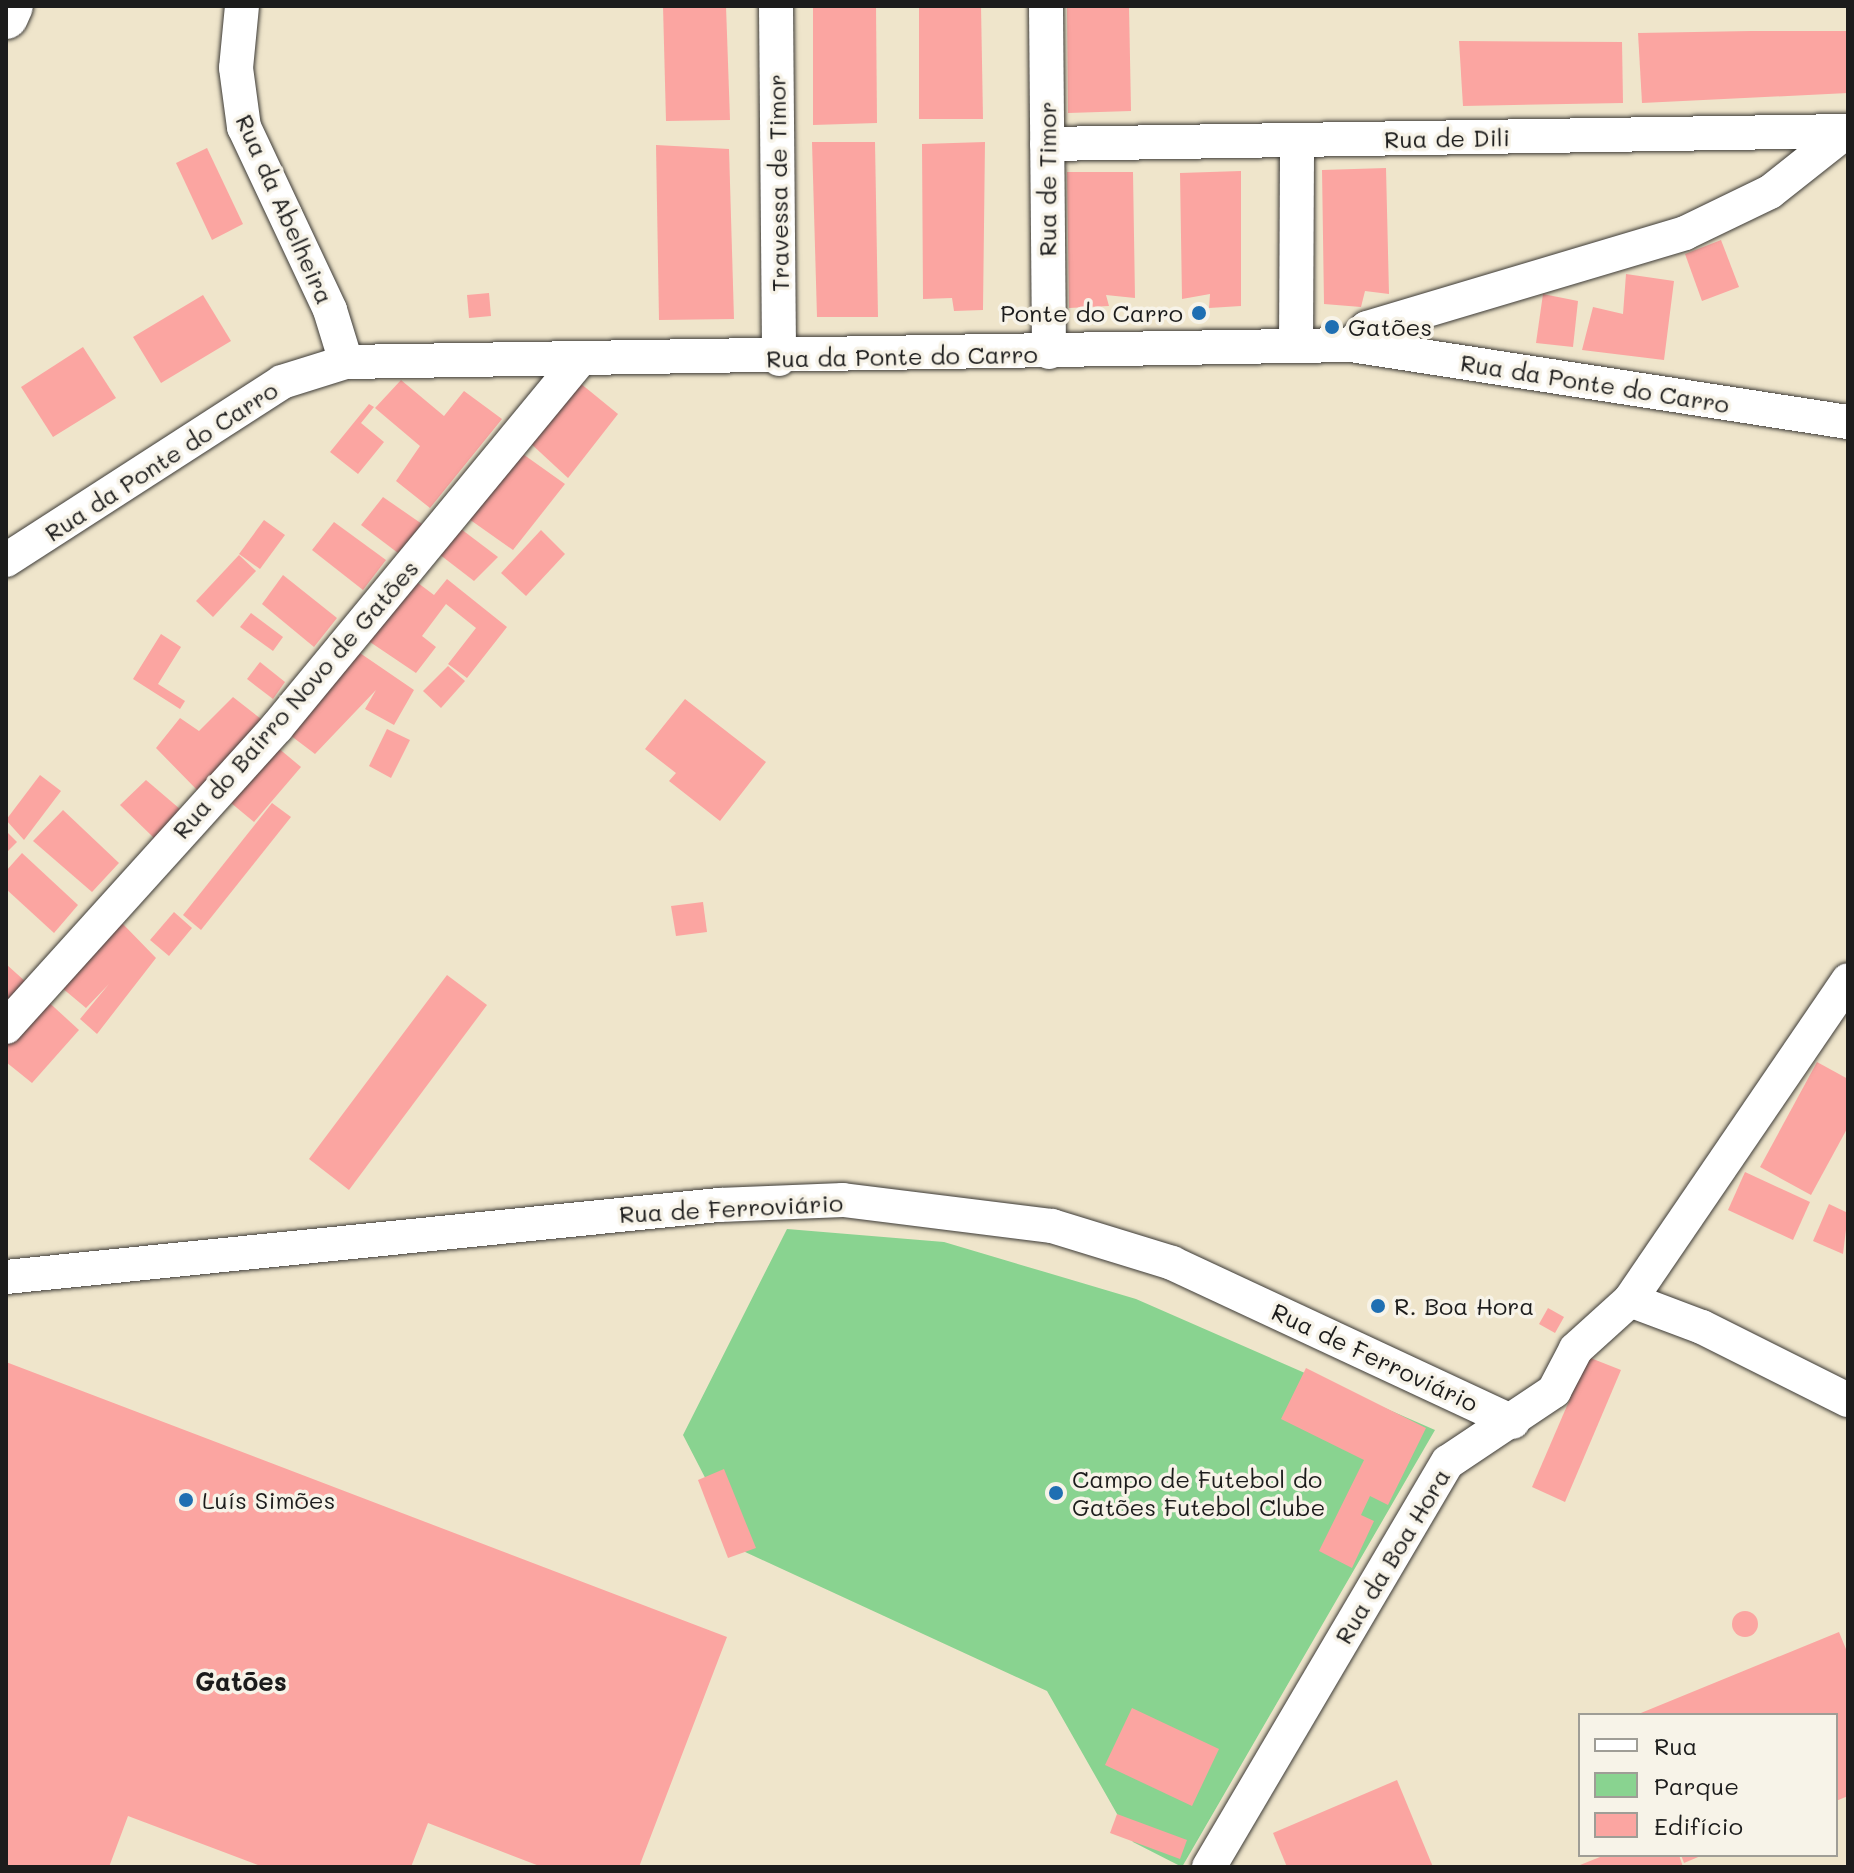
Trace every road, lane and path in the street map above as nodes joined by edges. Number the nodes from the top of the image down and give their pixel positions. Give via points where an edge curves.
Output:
1 (11, 6) edge
2 (242, 6) edge
3 (776, 6) edge
4 (1046, 6) edge
5 (6, 17) edge
6 (1847, 131) edge
7 (1297, 140) junction
8 (1047, 144) junction
9 (1351, 345) junction
10 (1296, 346) junction
11 (1049, 352) junction
12 (779, 359) junction
13 (346, 362) junction
14 (576, 364) junction
15 (1848, 422) edge
16 (6, 560) edge
17 (1848, 980) edge
18 (6, 1027) edge
19 (6, 1277) edge
20 (1630, 1300) junction
21 (1848, 1400) edge
22 (1513, 1422) junction
23 (1209, 1867) edge

1 - 5 highway
2 - 13 street, Rua da Abelheira via 236,68 244,127 330,310
3 - 12 street, Travessa de Timor
4 - 8 street, Rua de Timor
6 - 7 street, Rua de Dili
6 - 9 street via 1770,192 1685,233 1367,328
7 - 8 street, Rua de Dili
7 - 10 street
8 - 11 street, Rua de Timor
9 - 10 street, Rua da Ponte do Carro
9 - 15 street, Rua da Ponte do Carro
10 - 11 street, Rua da Ponte do Carro
11 - 12 street, Rua da Ponte do Carro
12 - 14 street, Rua da Ponte do Carro
13 - 14 street, Rua da Ponte do Carro
13 - 16 street, Rua da Ponte do Carro via 282,382
14 - 18 street, Rua do Bairro Novo de Gatões via 277,727
17 - 20 street, Rua da Boa Hora
19 - 22 street, Rua de Ferroviário via 719,1205 843,1200 1052,1226 1172,1263
20 - 21 street via 1702,1327
20 - 22 street, Rua da Boa Hora via 1576,1349 1554,1391
22 - 23 street, Rua da Boa Hora via 1448,1462

